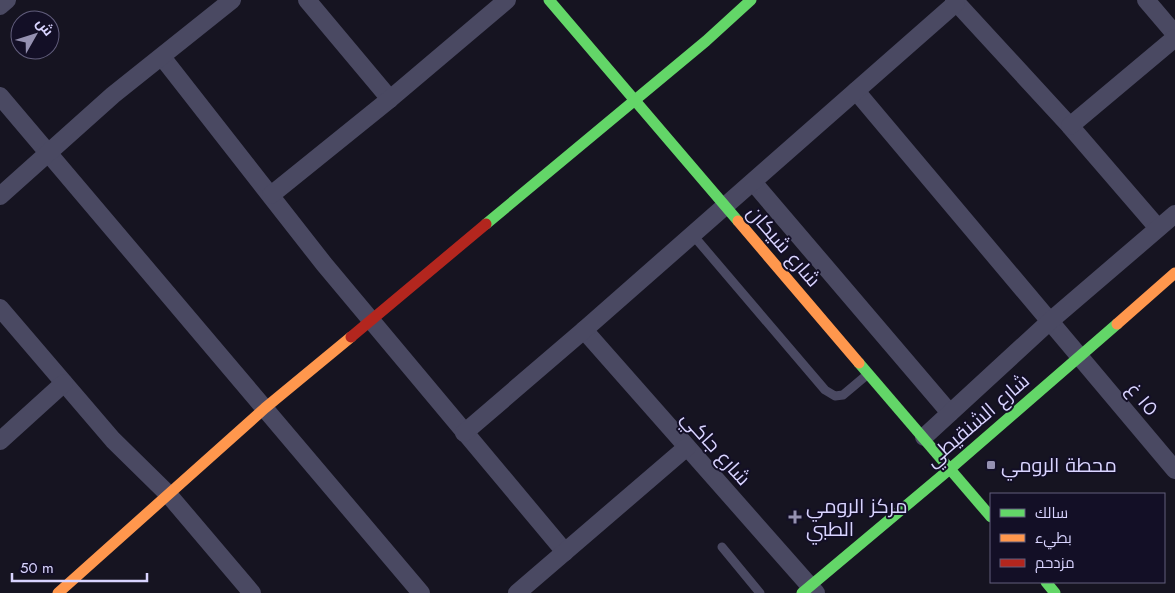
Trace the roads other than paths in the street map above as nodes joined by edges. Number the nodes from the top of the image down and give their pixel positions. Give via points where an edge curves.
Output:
1 (7, 0) edge
2 (232, 0) edge
3 (307, 0) edge
4 (507, 0) edge
5 (548, 0) edge
6 (751, 0) edge
7 (1146, 0) edge
8 (955, 2) edge
9 (0, 6) edge
10 (1175, 36) edge
11 (162, 57) junction
12 (856, 91) junction
13 (0, 96) edge
14 (390, 99) junction
15 (633, 100) junction
16 (1070, 126) junction
17 (48, 154) junction
18 (753, 182) junction
19 (271, 195) junction
20 (0, 196) edge
21 (724, 206) junction
22 (1175, 214) edge
23 (1158, 228) junction
24 (692, 234) junction
25 (1175, 273) edge
26 (0, 308) edge
27 (372, 321) junction
28 (1049, 322) junction
29 (584, 330) junction
30 (1078, 356) junction
31 (869, 373) junction
32 (64, 382) junction
33 (265, 408) junction
34 (950, 413) junction
35 (464, 433) junction
36 (924, 437) junction
37 (0, 441) edge
38 (687, 447) junction
39 (950, 468) junction
40 (1175, 470) edge
41 (168, 494) junction
42 (990, 516) edge
43 (722, 547) dead end
44 (565, 552) junction
45 (1047, 583) edge
46 (810, 591) edge
47 (58, 593) edge
48 (252, 593) edge
49 (421, 593) edge
50 (517, 593) edge
51 (760, 593) edge
52 (1055, 593) edge

1 - 9 street
2 - 11 street
3 - 14 street
4 - 14 street
5 - 15 street, شارع شيكان
6 - 15 street
7 - 10 street
8 - 12 street
8 - 16 street
10 - 16 street
11 - 17 street via 113,95
11 - 19 street
12 - 18 street
12 - 28 street, ١٥ غ
13 - 17 street
14 - 19 street
15 - 21 street, شارع شيكان
15 - 27 street
16 - 23 street
17 - 20 street
17 - 33 street
18 - 21 street
18 - 34 street
19 - 27 street
21 - 24 street
21 - 31 street, شارع شيكان
22 - 23 street
23 - 28 street
24 - 29 street
24 - 31 lane via 825,390 835,396 843,395
25 - 30 street, شارع الشنقيطي
26 - 32 street
27 - 33 street
27 - 35 street
28 - 30 street, ١٥ غ
28 - 34 street
29 - 35 street
29 - 38 street, شارع جاكي
30 - 39 street, شارع الشنقيطي
30 - 40 street, ١٥ غ
31 - 36 street, شارع شيكان
32 - 37 street
32 - 41 street via 114,440
33 - 41 street
33 - 49 street
34 - 36 street
35 - 44 street
36 - 39 street, شارع شيكان
38 - 44 street
38 - 46 street, شارع جاكي
39 - 42 street, شارع شيكان
39 - 46 street, شارع الشنقيطي
41 - 47 street
41 - 48 street
43 - 51 lane
44 - 50 street
45 - 52 street

